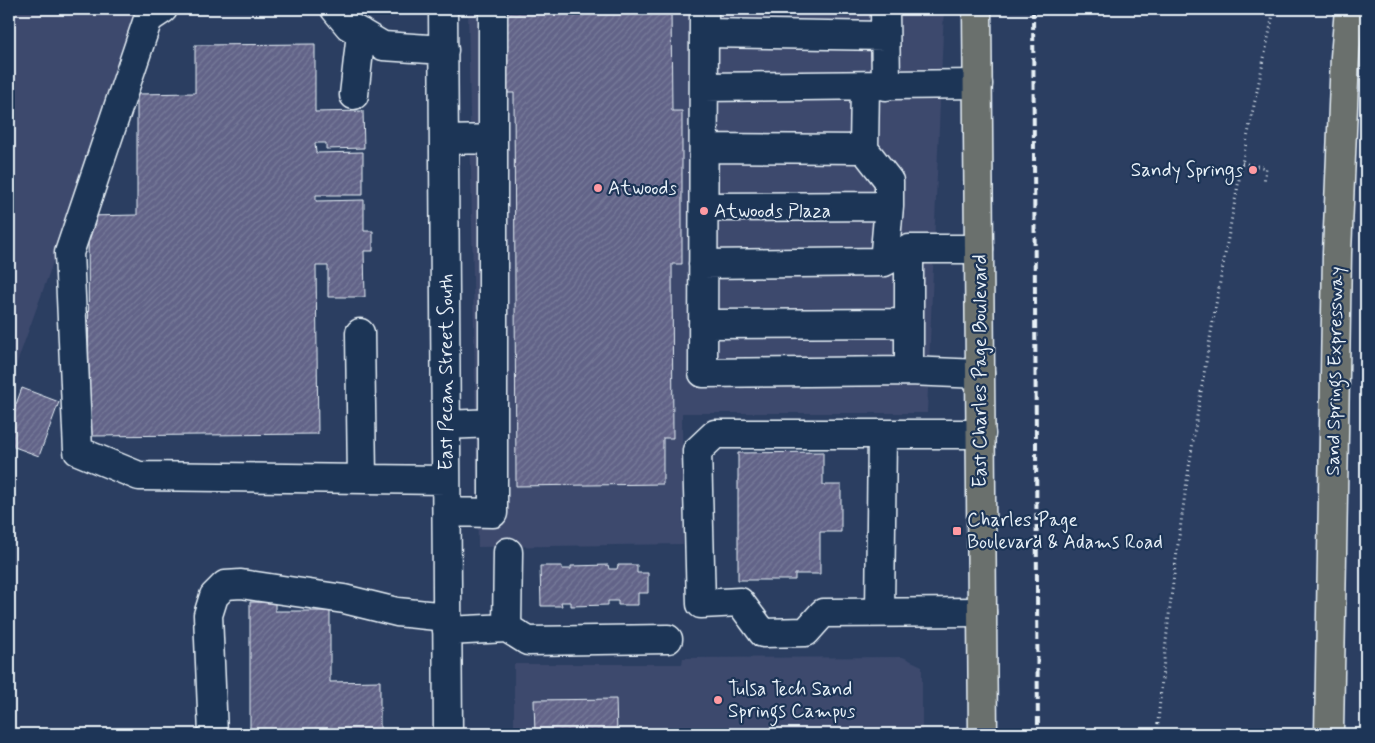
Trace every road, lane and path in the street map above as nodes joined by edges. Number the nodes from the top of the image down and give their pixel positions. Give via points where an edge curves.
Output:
1 (163, 9) edge
2 (335, 9) edge
3 (444, 9) edge
4 (493, 9) edge
5 (885, 9) edge
6 (978, 9) edge
7 (1274, 9) edge
8 (1349, 9) edge
9 (704, 21) edge
10 (361, 33) junction
11 (885, 36) junction
12 (444, 50) junction
13 (978, 84) junction
14 (876, 86) junction
15 (704, 88) junction
16 (354, 95) dead end
17 (493, 139) junction
18 (444, 140) junction
19 (704, 148) junction
20 (864, 149) junction
21 (1242, 163) junction
22 (1264, 183) dead end
23 (889, 206) junction
24 (704, 207) junction
25 (909, 249) junction
26 (980, 250) junction
27 (884, 262) junction
28 (703, 264) junction
29 (909, 323) junction
30 (704, 324) junction
31 (360, 333) dead end
32 (909, 371) junction
33 (980, 374) junction
34 (493, 424) junction
35 (446, 425) junction
36 (882, 434) junction
37 (981, 434) junction
38 (362, 479) junction
39 (446, 480) junction
40 (447, 512) junction
41 (508, 552) dead end
42 (880, 612) junction
43 (982, 612) junction
44 (447, 624) junction
45 (507, 628) junction
46 (668, 638) dead end
47 (213, 734) edge
48 (448, 734) edge
49 (983, 734) edge
50 (1157, 734) edge
51 (1329, 734) edge

1 - 38 street via 148,19 69,253 78,451 139,476
2 - 10 street via 349,26
3 - 12 street, East Pecan Street South
4 - 17 street
5 - 11 street
6 - 13 main road, East Charles Page Boulevard
7 - 21 path
8 - 51 main road, Sand Springs Expressway via 1337,253
9 - 11 street
9 - 15 street
10 - 12 street via 383,46
10 - 16 street
11 - 14 street
12 - 18 street, East Pecan Street South
13 - 14 street
13 - 26 main road, East Charles Page Boulevard
14 - 15 street
14 - 20 street
15 - 19 street
17 - 18 street
17 - 34 street
18 - 35 street, East Pecan Street South
19 - 20 street
19 - 24 street
20 - 23 street via 889,181
21 - 22 path via 1266,168
21 - 50 path via 1199,403
23 - 24 street
23 - 27 street
24 - 28 street
25 - 26 street
25 - 27 street
25 - 29 street
26 - 33 main road, East Charles Page Boulevard
27 - 28 street
28 - 30 street
29 - 30 street
29 - 32 street
30 - 32 street via 703,373
31 - 38 street
32 - 33 street
33 - 37 main road, East Charles Page Boulevard
34 - 35 street
34 - 40 street via 493,513
35 - 39 street, East Pecan Street South
36 - 37 street
36 - 42 street
36 - 42 street via 715,434 697,451 701,604 740,602 763,632 806,632 822,613
37 - 43 main road, East Charles Page Boulevard
38 - 39 street
39 - 40 street, East Pecan Street South
40 - 44 street, East Pecan Street South
41 - 45 street
42 - 43 street
43 - 49 main road, East Charles Page Boulevard
44 - 45 street
44 - 47 street via 344,599 226,584 214,596 208,615
44 - 48 street, East Pecan Street South
45 - 46 street via 528,641

